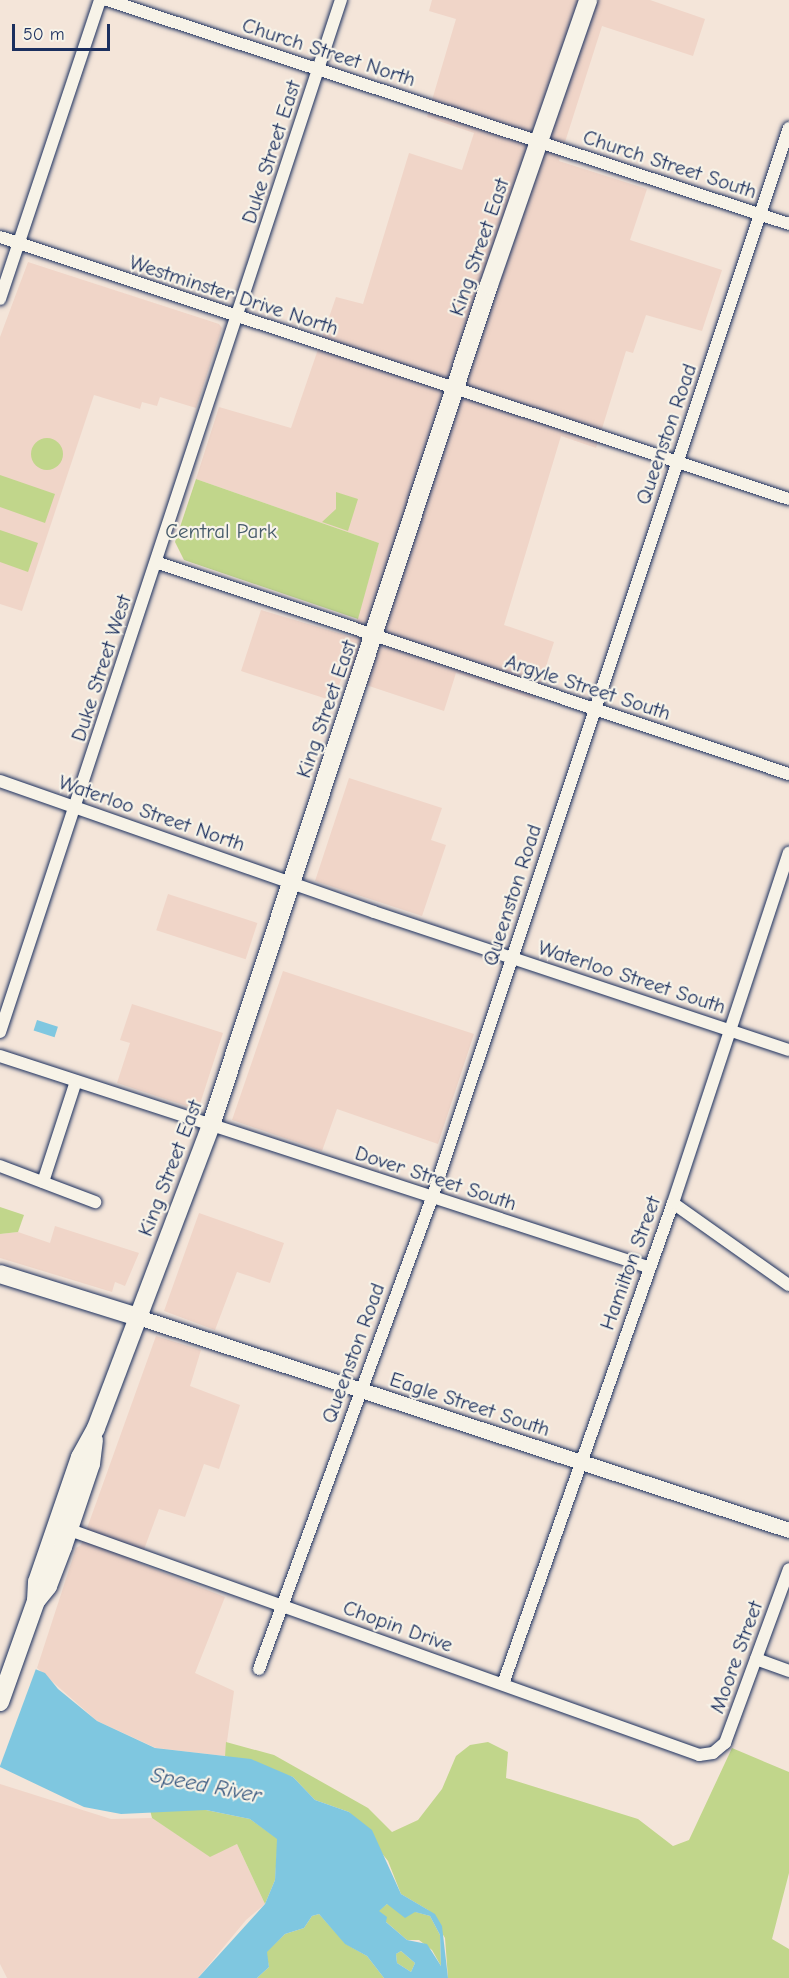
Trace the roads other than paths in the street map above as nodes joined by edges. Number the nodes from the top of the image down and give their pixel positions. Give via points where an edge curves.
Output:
1 (100, 0) edge
2 (107, 0) edge
3 (341, 0) edge
4 (588, 0) edge
5 (318, 69) junction
6 (789, 128) edge
7 (539, 141) junction
8 (760, 214) junction
9 (789, 224) edge
10 (0, 237) edge
11 (19, 244) junction
12 (0, 299) edge
13 (237, 317) junction
14 (456, 390) junction
15 (677, 461) junction
16 (789, 499) edge
17 (156, 562) junction
18 (375, 635) junction
19 (595, 709) junction
20 (789, 774) edge
21 (0, 781) edge
22 (75, 808) junction
23 (789, 853) edge
24 (292, 883) junction
25 (512, 958) junction
26 (729, 1030) junction
27 (0, 1032) edge
28 (789, 1050) edge
29 (0, 1056) edge
30 (76, 1082) junction
31 (211, 1125) junction
32 (0, 1167) edge
33 (43, 1182) junction
34 (432, 1198) junction
35 (95, 1202) dead end
36 (673, 1203) junction
37 (648, 1267) junction
38 (0, 1274) edge
39 (789, 1285) edge
40 (138, 1317) junction
41 (360, 1390) junction
42 (96, 1428) junction
43 (580, 1462) junction
44 (70, 1530) junction
45 (789, 1530) edge
46 (789, 1569) edge
47 (36, 1601) junction
48 (284, 1606) junction
49 (756, 1659) junction
50 (259, 1669) dead end
51 (789, 1671) edge
52 (503, 1684) junction
53 (0, 1702) edge
54 (713, 1753) joint

1 - 11 street
2 - 5 street, Church Street North
3 - 5 street, Duke Street East
4 - 7 main road, King Street East
5 - 7 street, Church Street North
5 - 13 street, Duke Street East
6 - 8 street, Queenston Road
7 - 8 street, Church Street South
7 - 14 main road, King Street East
8 - 9 street, Church Street South
8 - 15 street, Queenston Road
10 - 11 street, Westminster Drive North
11 - 12 street
11 - 13 street, Westminster Drive North
13 - 14 street, Westminster Drive North
13 - 17 street, Duke Street West
14 - 15 street, Westminster Drive North
14 - 18 main road, King Street East
15 - 16 street, Westminster Drive North
15 - 19 street, Queenston Road
17 - 18 street, Argyle Street South
17 - 22 street, Duke Street West
18 - 19 street, Argyle Street South
18 - 24 main road, King Street East
19 - 20 street, Argyle Street South
19 - 25 street, Queenston Road
21 - 22 street, Waterloo Street North
22 - 24 street, Waterloo Street North
22 - 27 street, Duke Street West
23 - 26 street, Hamilton Street
24 - 25 street, Waterloo Street South
24 - 31 main road, King Street East
25 - 26 street, Waterloo Street South
25 - 34 street, Queenston Road
26 - 28 street, Waterloo Street South
26 - 36 street, Hamilton Street
29 - 30 street, Dover Street South
30 - 31 street, Dover Street South
30 - 33 street
31 - 34 street, Dover Street South
31 - 40 main road, King Street East
32 - 33 street
33 - 35 street
34 - 37 street, Dover Street South
34 - 41 street, Queenston Road
36 - 37 street, Hamilton Street
36 - 39 street
37 - 43 street, Hamilton Street
38 - 40 main road
40 - 41 street, Eagle Street South
40 - 42 main road, King Street East
41 - 43 street, Eagle Street South
41 - 48 street, Queenston Road
42 - 44 main road, King Street East via 91,1464
42 - 47 main road, King Street East via 80,1457 37,1582
43 - 45 street, Eagle Street South
43 - 52 street, Hamilton Street
44 - 47 main road, King Street East via 48,1586
44 - 48 street, Chopin Drive
46 - 49 street, Moore Street
47 - 53 main road, King Street East
48 - 50 street, Queenston Road
48 - 52 street, Chopin Drive
49 - 51 street
49 - 54 street, Moore Street via 725,1743
52 - 54 street, Chopin Drive via 684,1752

